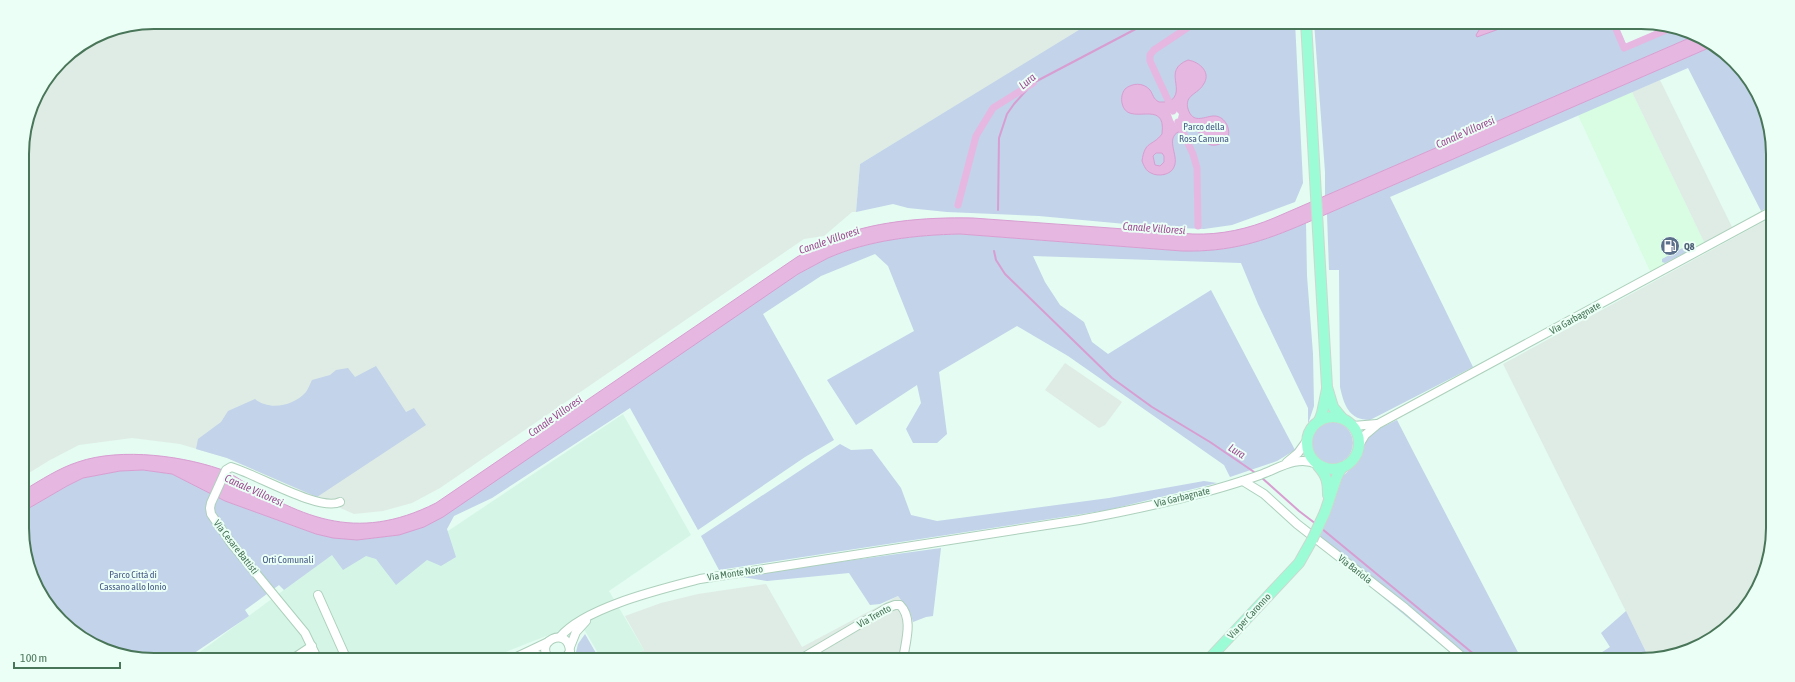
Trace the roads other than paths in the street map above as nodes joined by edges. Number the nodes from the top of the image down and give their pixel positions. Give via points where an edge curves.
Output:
1 (1306, 29) edge
2 (1766, 214) edge
3 (1328, 387) junction
4 (1342, 418) junction
5 (1319, 421) junction
6 (1378, 424) junction
7 (1353, 426) junction
8 (1306, 442) junction
9 (1359, 445) junction
10 (1317, 464) junction
11 (1284, 465) junction
12 (1342, 467) junction
13 (1243, 481) junction
14 (340, 502) dead end
15 (1326, 507) junction
16 (884, 550) joint
17 (318, 595) dead end
18 (590, 616) junction
19 (560, 637) junction
20 (548, 642) junction
21 (312, 646) junction
22 (570, 647) junction
23 (302, 653) edge
24 (315, 653) edge
25 (344, 653) edge
26 (524, 653) edge
27 (546, 653) edge
28 (569, 653) edge
29 (811, 653) edge
30 (904, 653) edge
31 (1215, 653) edge
32 (1458, 653) edge

1 - 3 main road
2 - 6 street, Via Garbagnate
3 - 4 main road via 1333,407
3 - 5 main road
4 - 5 main road via 1326,417
4 - 7 main road
5 - 8 main road via 1310,430
6 - 7 street, Via Garbagnate
6 - 9 street, Via Garbagnate via 1364,435
7 - 9 main road via 1357,432
8 - 10 main road via 1309,454
8 - 11 street, Via Garbagnate
9 - 12 main road via 1354,459
10 - 11 street, Via Garbagnate via 1302,460
10 - 12 main road via 1329,469
10 - 15 main road via 1328,482
11 - 13 street, Via Garbagnate
12 - 15 main road
13 - 16 street, Via Garbagnate via 1159,503 1078,520
13 - 32 street, Via Bariola via 1264,494 1297,524 1405,608
14 - 21 street, Via Cesare Battisti via 327,504 228,467 211,503 211,512 217,523 301,627
15 - 31 main road, Via per Caronno, bridge via 1299,563
16 - 18 street, Via Monte Nero via 700,579 644,594
17 - 25 street
18 - 19 street, Via Monte Nero via 575,624
18 - 22 street, Via Monte Nero via 578,628
19 - 20 street, Via Monte Nero
19 - 22 street
20 - 26 street
20 - 27 street
21 - 23 street
21 - 24 street, Via Cesare Battisti
22 - 28 street, Via Monte Nero
29 - 30 street, Via Trento via 895,605 900,605 907,615

